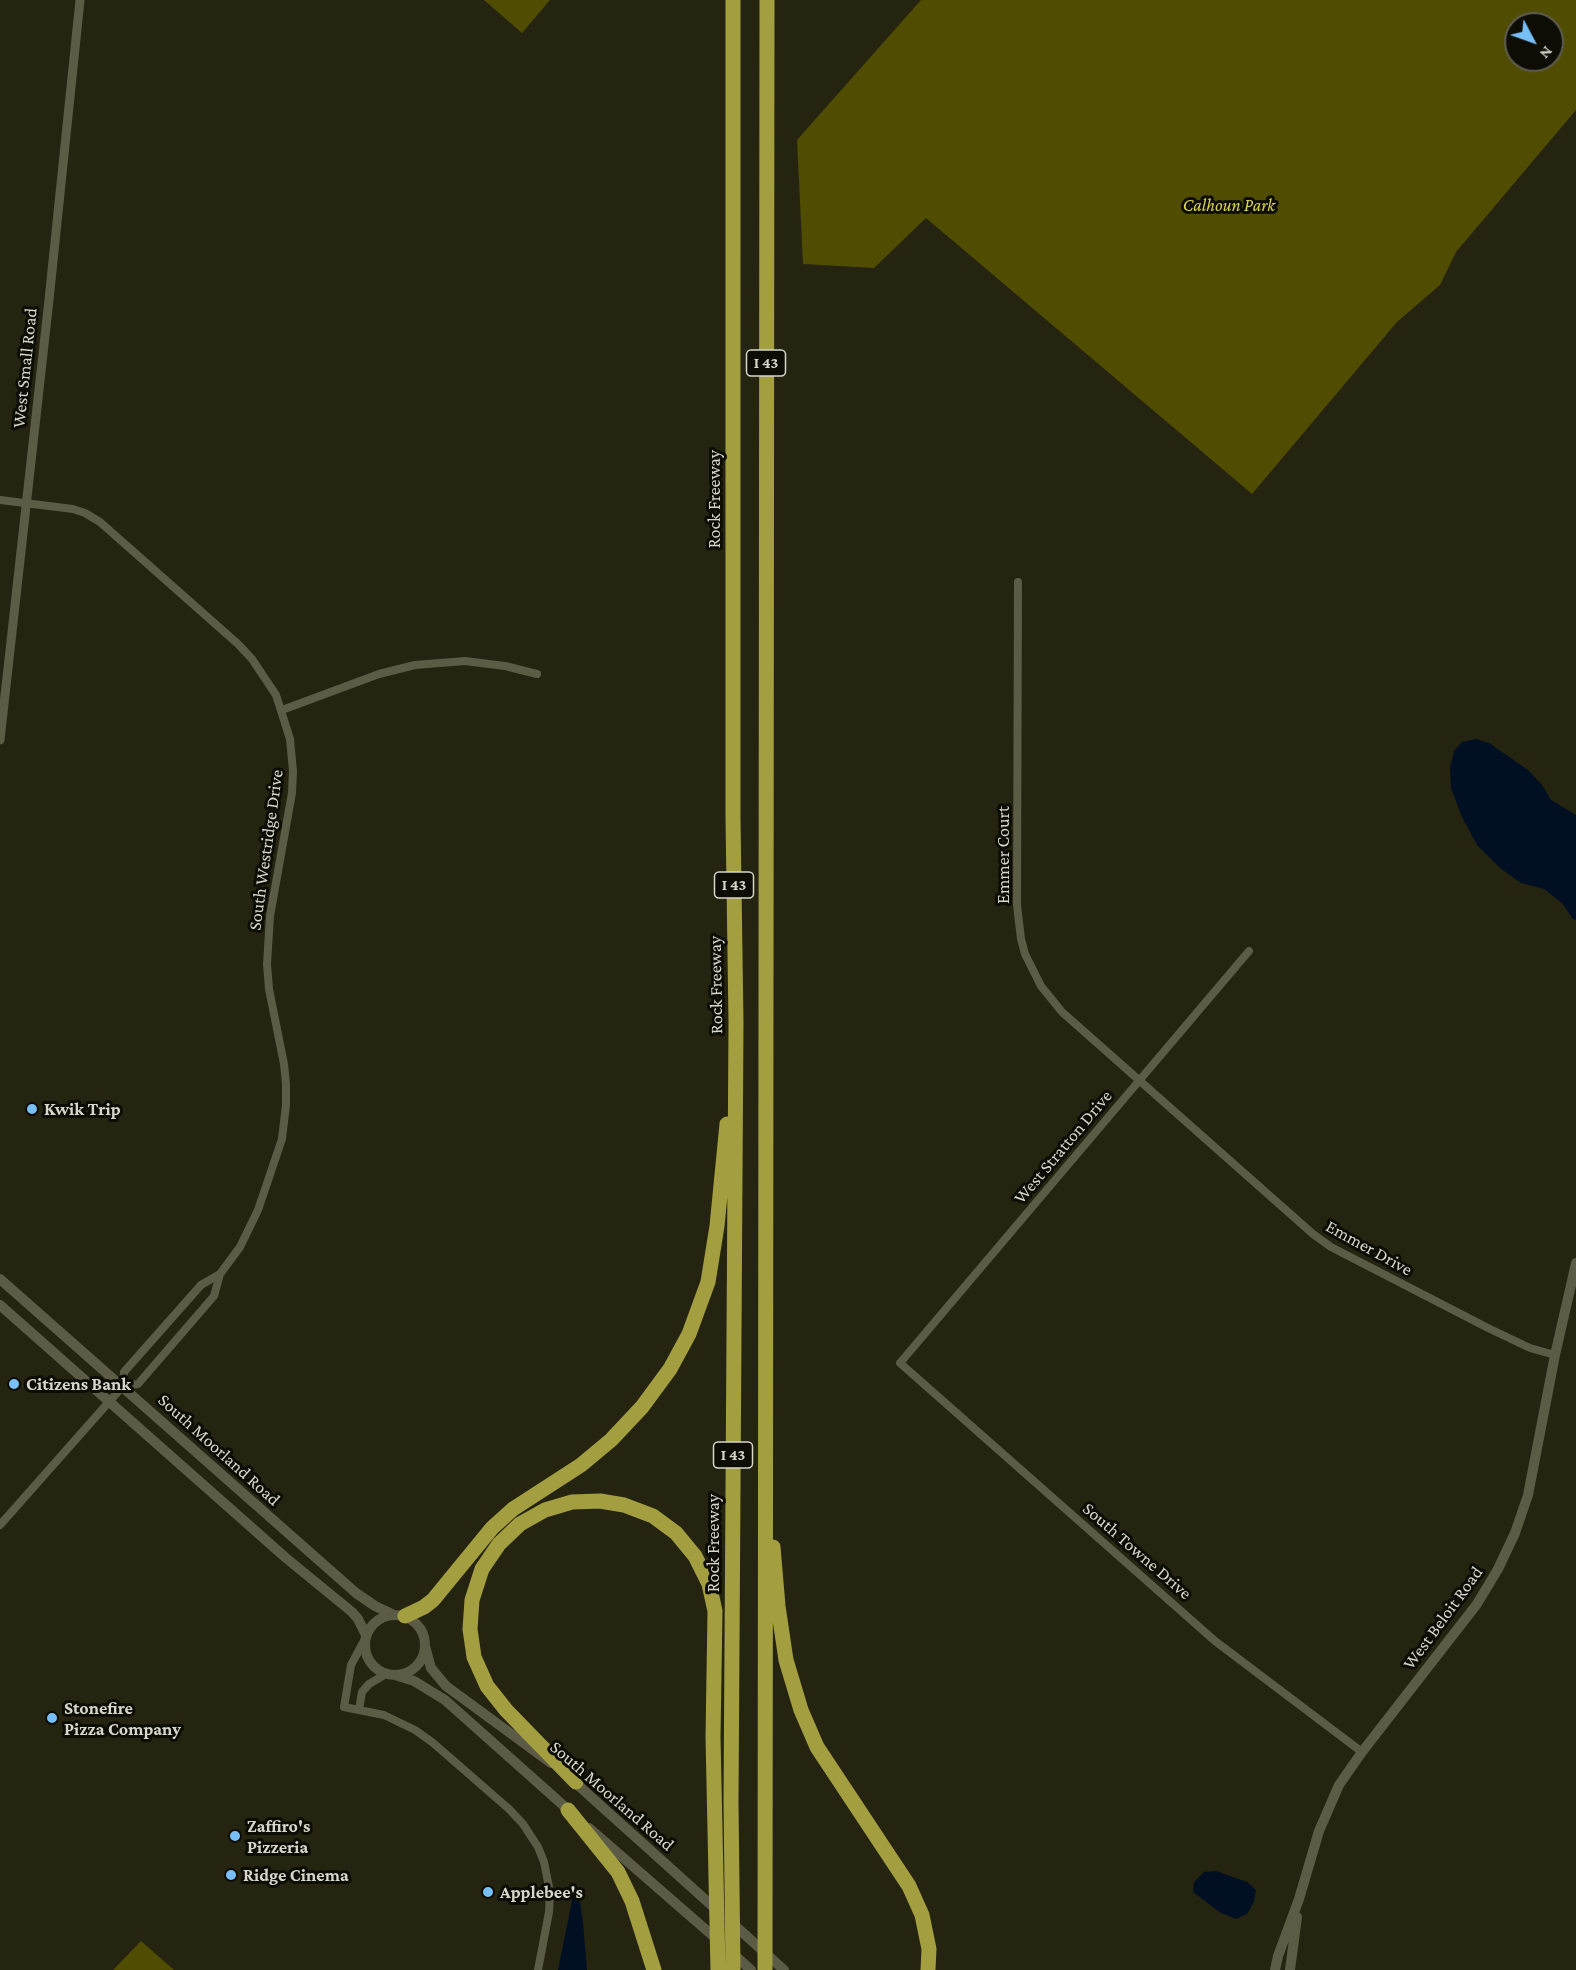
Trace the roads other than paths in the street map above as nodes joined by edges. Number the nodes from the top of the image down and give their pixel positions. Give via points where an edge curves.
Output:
1 (80, 0) edge
2 (733, 0) edge
3 (767, 0) edge
4 (0, 500) edge
5 (27, 502) junction
6 (1017, 582) dead end
7 (537, 674) dead end
8 (282, 710) junction
9 (0, 740) edge
10 (1249, 951) dead end
11 (736, 1022) junction
12 (1139, 1080) junction
13 (1576, 1263) edge
14 (220, 1274) junction
15 (0, 1279) edge
16 (0, 1305) edge
17 (1555, 1355) junction
18 (900, 1363) joint
19 (123, 1386) junction
20 (108, 1401) junction
21 (765, 1439) junction
22 (0, 1525) edge
23 (400, 1615) junction
24 (366, 1637) junction
25 (425, 1646) junction
26 (390, 1674) junction
27 (359, 1710) junction
28 (1362, 1752) junction
29 (576, 1782) junction
30 (568, 1810) junction
31 (1299, 1899) junction
32 (538, 1970) edge
33 (654, 1970) edge
34 (718, 1970) edge
35 (733, 1970) edge
36 (751, 1970) edge
37 (765, 1970) edge
38 (784, 1970) edge
39 (928, 1970) edge
40 (1275, 1970) edge
41 (1290, 1970) edge

1 - 5 street, West Small Road
2 - 11 highway, Rock Freeway / I 43
3 - 21 highway, I 43
4 - 5 street, South Westridge Drive
5 - 8 street, South Westridge Drive via 73,509 100,522 238,644 266,677
5 - 9 street, West Small Road
6 - 12 street, Emmer Court via 1017,906 1021,939 1031,969 1050,999
7 - 8 street via 465,661 415,665 379,674
8 - 14 street, South Westridge Drive via 290,739 293,782 270,916 267,964 284,1064 285,1123 258,1210 240,1247
10 - 12 street, West Stratton Drive
11 - 23 highway via 708,1282 689,1334 670,1369 611,1440 581,1465 513,1509 492,1528 433,1600
11 - 35 highway, Rock Freeway / I 43
12 - 17 street, Emmer Drive via 1331,1246 1488,1328
12 - 18 street, West Stratton Drive
13 - 17 main road, West Beloit Road
14 - 19 street, South Westridge Drive via 201,1285 124,1372
14 - 19 street, South Westridge Drive via 214,1296 138,1384
15 - 19 main road, South Moorland Road
16 - 20 main road, South Moorland Road
17 - 28 main road, West Beloit Road via 1528,1495 1498,1569 1460,1627
18 - 28 street, South Towne Drive via 1215,1641
19 - 20 street
19 - 23 main road, South Moorland Road via 356,1593 375,1606
20 - 22 street
20 - 24 main road, South Moorland Road via 352,1612
21 - 37 highway, I 43
21 - 39 highway via 778,1606 786,1660 801,1710 817,1747 909,1887 922,1915 929,1949
23 - 24 main road via 374,1623
23 - 25 main road via 420,1628
24 - 26 main road via 365,1648 372,1664
24 - 27 street via 351,1665 344,1707
25 - 26 main road via 424,1655 412,1670
25 - 29 main road, South Moorland Road via 431,1668 446,1686
26 - 27 street via 362,1692
26 - 30 main road via 414,1681 445,1700
27 - 32 street via 401,1722 432,1742 509,1809 531,1835 544,1862 550,1892
28 - 31 main road, West Beloit Road via 1339,1785 1319,1831
29 - 34 highway via 487,1686 474,1657 470,1629 472,1600 482,1569 499,1544 520,1524 545,1510 572,1502 600,1501 652,1516 676,1533 695,1556 709,1584 715,1611 713,1737
29 - 38 main road, South Moorland Road
30 - 33 highway via 618,1872 632,1901
30 - 36 main road
31 - 40 main road, West Beloit Road
31 - 41 main road, West Beloit Road

